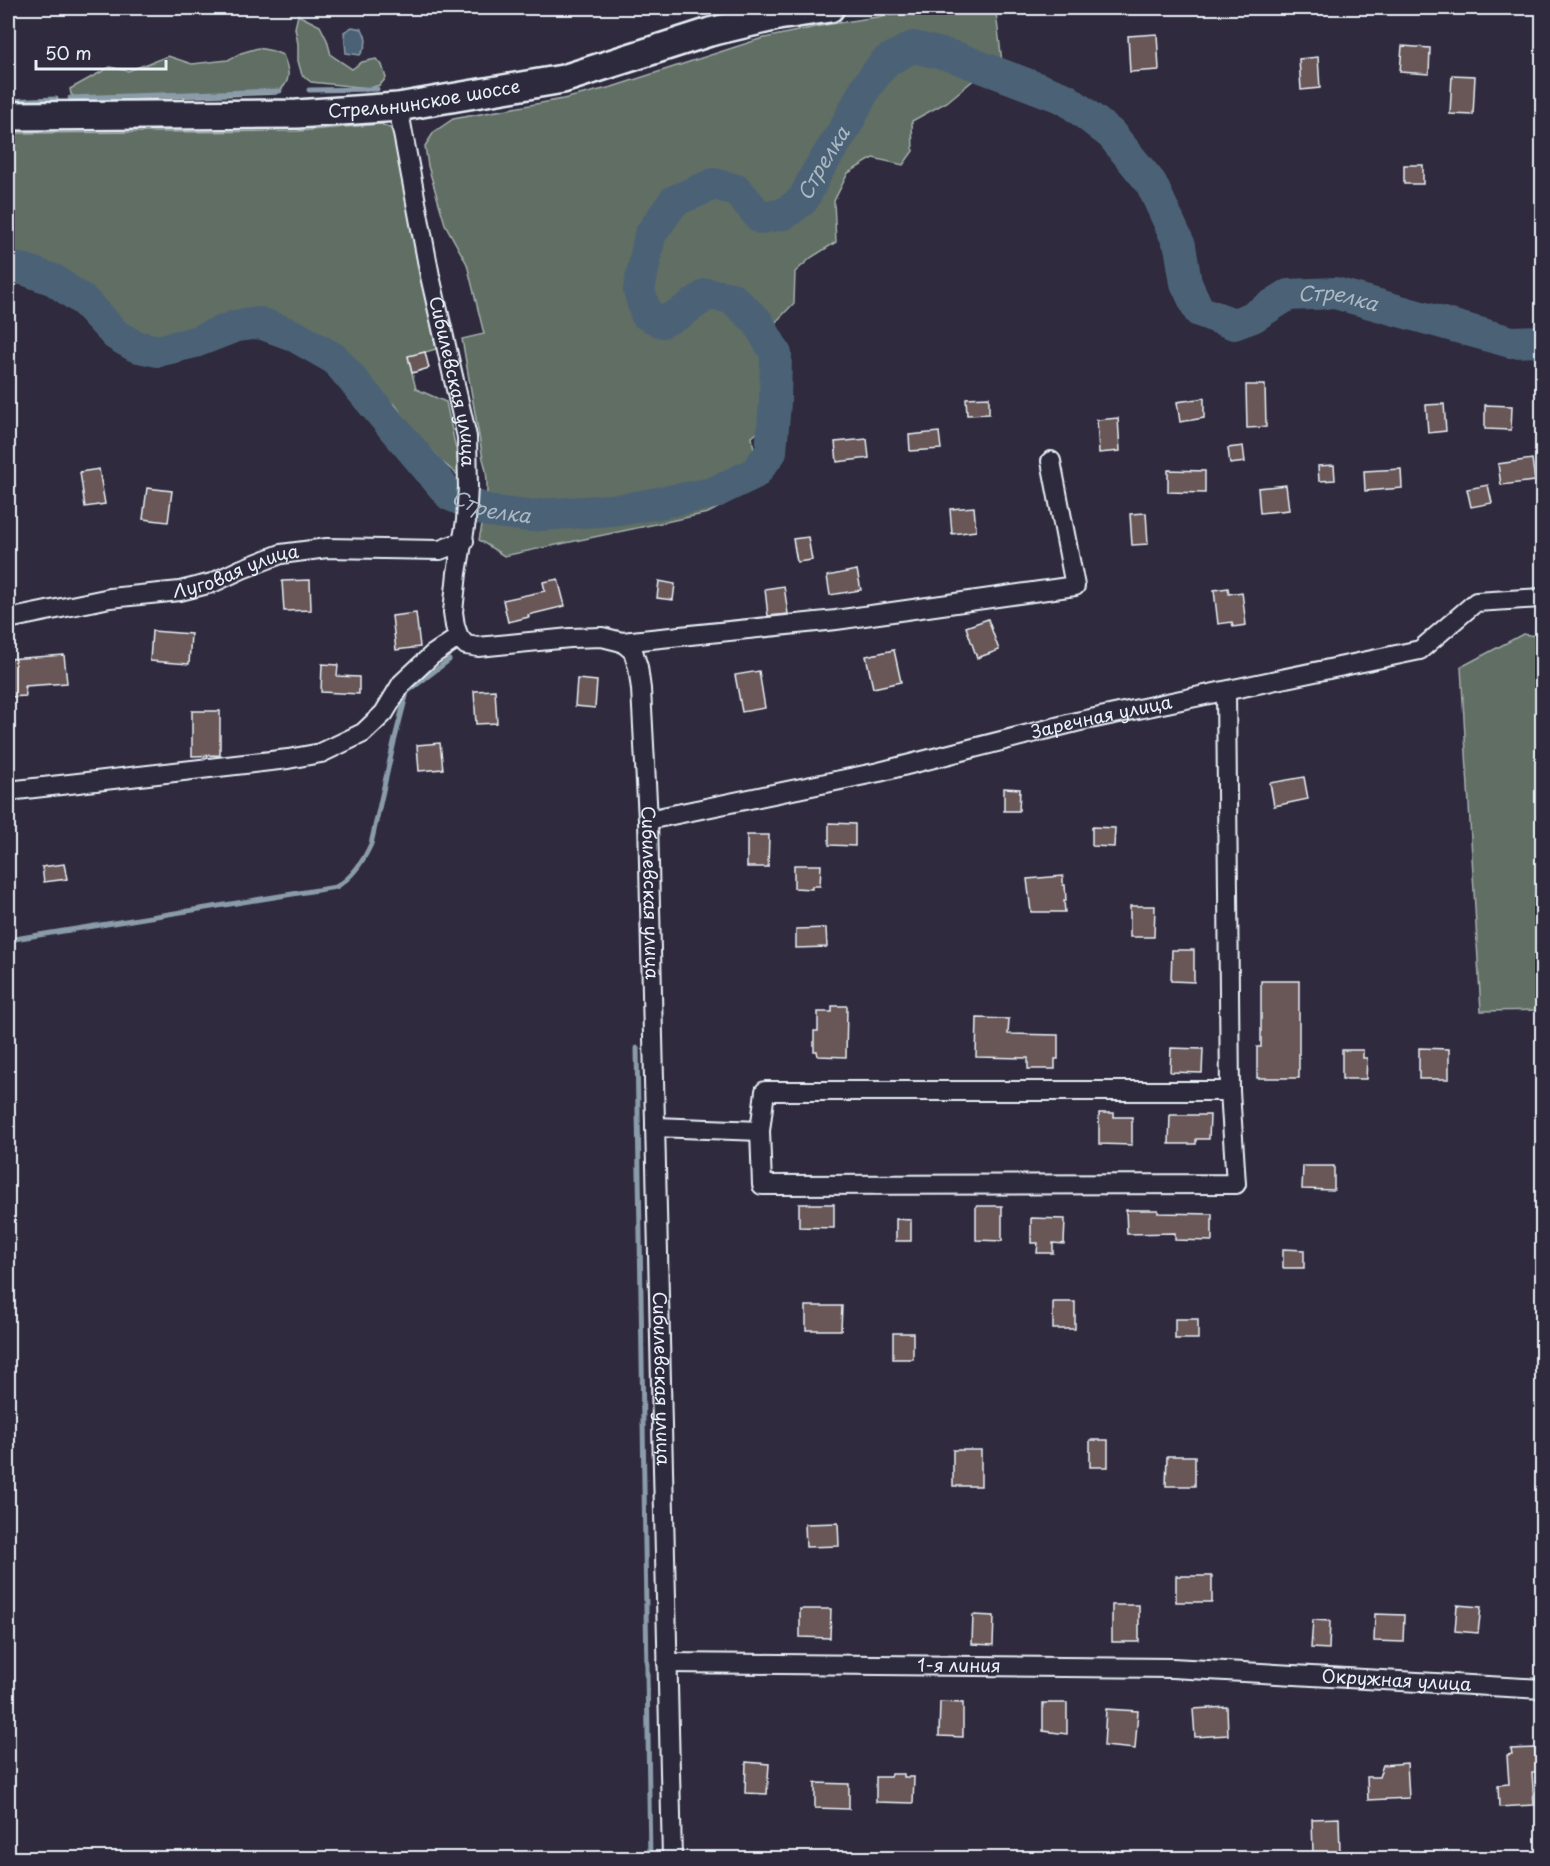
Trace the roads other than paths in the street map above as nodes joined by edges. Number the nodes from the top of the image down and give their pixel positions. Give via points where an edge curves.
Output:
1 (830, 8) edge
2 (398, 107) junction
3 (8, 116) edge
4 (1051, 461) dead end
5 (464, 541) junction
6 (1542, 598) edge
7 (8, 619) edge
8 (459, 637) junction
9 (622, 642) junction
10 (1226, 691) junction
11 (8, 792) edge
12 (648, 820) junction
13 (1230, 1091) junction
14 (655, 1126) junction
15 (760, 1131) junction
16 (667, 1663) junction
17 (1252, 1672) joint
18 (1542, 1689) edge
19 (672, 1858) edge

1 - 2 main road, Стрельнинское шоссе via 710,32 563,79
2 - 3 main road, Стрельнинское шоссе via 297,114
2 - 5 street, Сибилевская улица via 430,276 467,437
4 - 9 street via 1075,586 836,620
5 - 7 street, Луговая улица via 440,550 327,548 281,554 213,583 180,591 111,598
5 - 8 street, Сибилевская улица via 454,597
6 - 10 street, Заречная улица via 1476,602 1420,650
8 - 9 street via 466,645 478,647 570,638 602,637
8 - 11 street via 402,683 384,713 363,733 321,753
9 - 12 street, Сибилевская улица via 633,651 638,667
10 - 12 street, Заречная улица via 1076,722 879,772
10 - 13 street
12 - 14 street, Сибилевская улица
13 - 15 street via 765,1090
13 - 15 street via 1236,1184 762,1185
14 - 15 street
14 - 16 street, Сибилевская улица
16 - 17 street, 1-я линия
16 - 19 street, Сибилевская улица
17 - 18 street, Окружная улица

